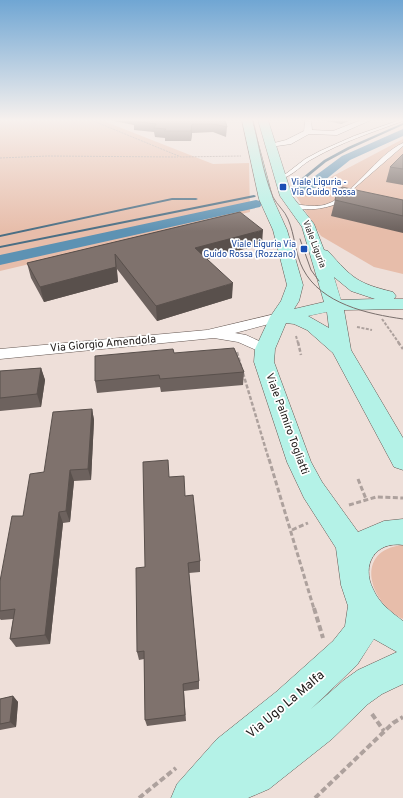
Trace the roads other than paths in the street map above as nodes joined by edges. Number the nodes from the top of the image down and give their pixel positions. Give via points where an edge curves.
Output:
1 (255, 157) edge
2 (274, 157) edge
3 (310, 157) edge
4 (385, 157) edge
5 (280, 178) junction
6 (293, 206) junction
7 (315, 244) junction
8 (403, 298) edge
9 (403, 304) edge
10 (334, 305) junction
11 (403, 310) edge
12 (279, 317) junction
13 (344, 325) junction
14 (207, 335) junction
15 (265, 349) junction
16 (341, 350) junction
17 (0, 354) edge
18 (403, 460) edge
19 (403, 532) edge
20 (354, 570) junction
21 (364, 604) junction
22 (403, 638) edge
23 (403, 666) edge
24 (191, 798) edge
25 (203, 798) edge

1 - 12 main road via 266,199 280,230 295,285 290,301
2 - 5 main road, Viale Liguria
3 - 5 lane via 290,174
4 - 6 lane via 340,199 328,206
5 - 6 main road, Viale Liguria via 286,196
6 - 7 main road, Viale Liguria via 305,220
7 - 8 main road via 353,286 374,294
7 - 10 main road, Viale Liguria
9 - 10 main road
10 - 12 main road
10 - 13 main road, Viale Liguria
11 - 13 main road via 361,314 345,320
12 - 14 street, Via Giorgio Amendola
12 - 15 main road, Viale Palmiro Togliatti
12 - 16 main road via 305,320 327,335
13 - 16 main road
14 - 15 street, Via Giorgio Amendola via 241,338
14 - 17 street, Via Giorgio Amendola
15 - 20 main road, Viale Palmiro Togliatti via 264,362 292,445 313,490 350,544
16 - 18 main road
19 - 20 main road, Viale Palmiro Togliatti via 382,533 367,540 358,553
20 - 21 main road, Viale Palmiro Togliatti via 356,587
21 - 22 main road, Viale Palmiro Togliatti via 377,621 393,634
21 - 24 main road, Via Ugo La Malfa via 360,633 345,653 289,705 230,752
23 - 25 main road via 356,692 319,726 255,775

